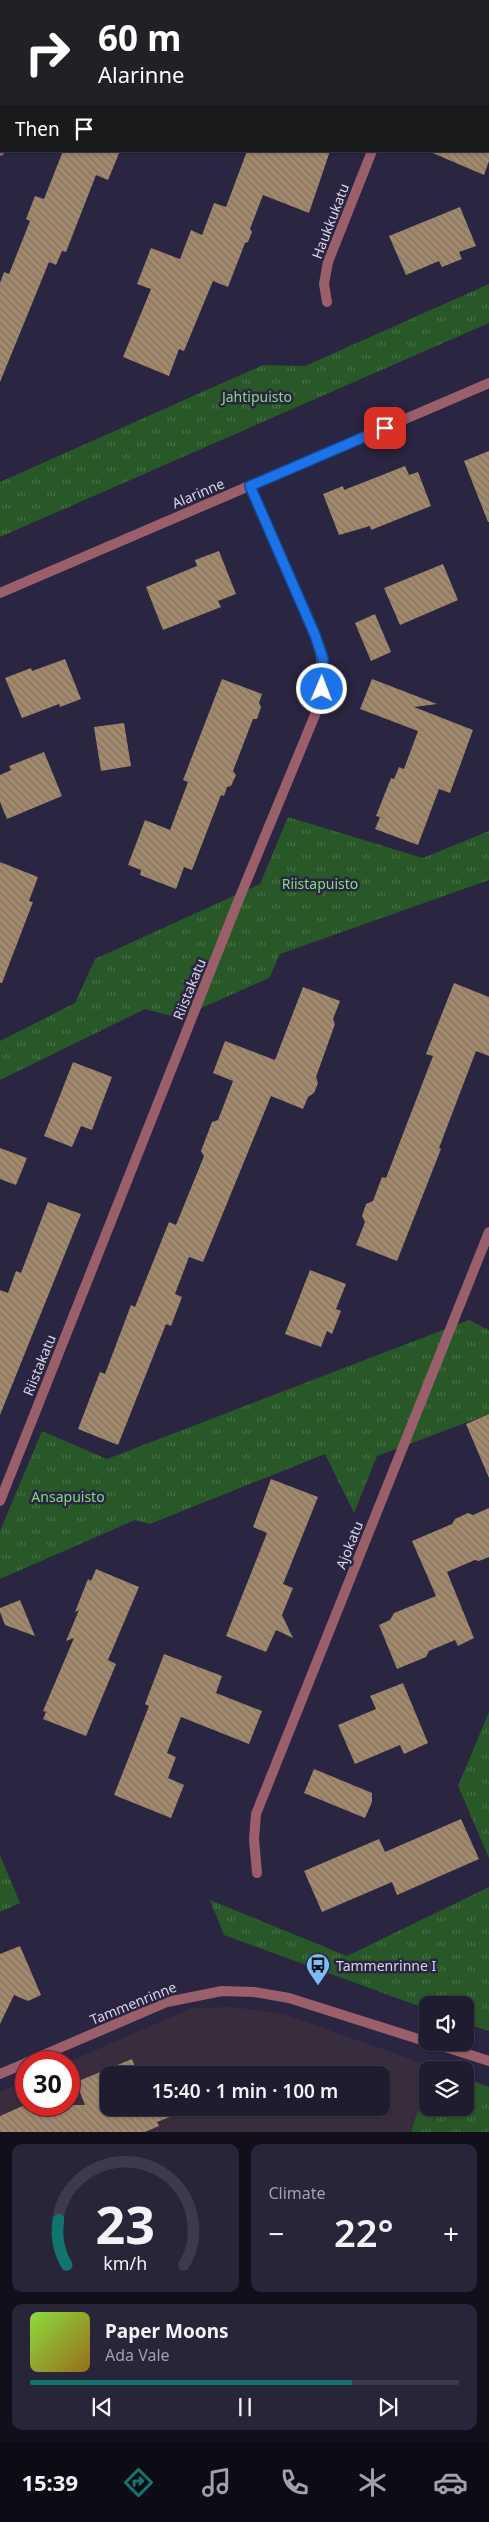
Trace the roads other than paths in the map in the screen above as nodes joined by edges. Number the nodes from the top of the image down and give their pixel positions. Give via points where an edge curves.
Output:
1 (372, 152) edge
2 (327, 302) dead end
3 (489, 383) edge
4 (250, 486) junction
5 (0, 593) edge
6 (489, 1232) edge
7 (0, 1501) edge
8 (256, 1873) dead end
9 (419, 2039) edge
10 (55, 2051) edge
11 (457, 2051) edge
12 (489, 2061) edge
13 (15, 2068) edge
14 (0, 2074) edge

1 - 2 street, Haukkukatu via 328,262 324,284
3 - 4 street, Alarinne
4 - 5 street, Alarinne
4 - 7 street, Riistakatu via 315,635 323,659 322,689 313,721
6 - 8 street, Ajokatu via 256,1814
9 - 10 street, Tammenrinne via 289,1998 222,1991 167,2002
11 - 12 street, Tammenrinne
13 - 14 street, Tammenrinne

